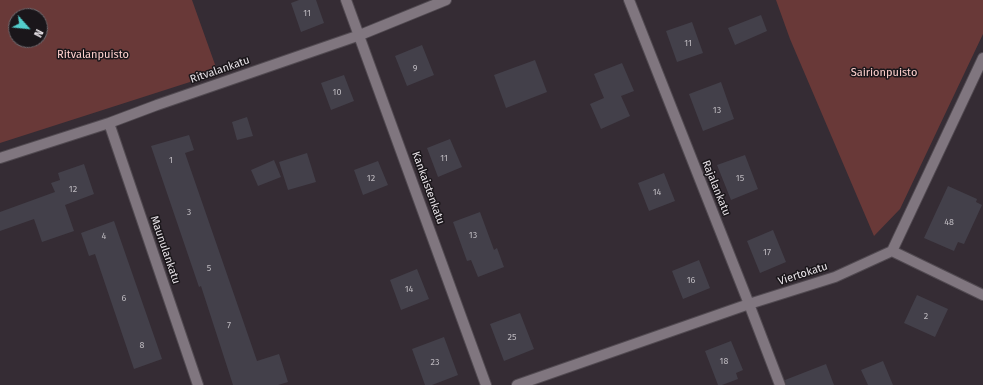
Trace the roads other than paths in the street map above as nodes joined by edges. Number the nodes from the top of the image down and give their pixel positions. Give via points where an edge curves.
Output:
1 (346, 0) edge
2 (446, 0) edge
3 (629, 0) edge
4 (360, 35) junction
5 (983, 58) edge
6 (109, 122) junction
7 (0, 158) edge
8 (892, 251) junction
9 (983, 295) edge
10 (749, 304) junction
11 (198, 385) edge
12 (486, 385) edge
13 (518, 385) edge
14 (780, 385) edge

1 - 4 street, Kankaistenkatu
2 - 4 street, Ritvalankatu
3 - 10 street, Rajalankatu
4 - 6 street, Ritvalankatu
4 - 12 street, Kankaistenkatu
5 - 8 street
6 - 7 street, Ritvalankatu
6 - 11 street, Maunulankatu
8 - 9 street
8 - 10 street, Viertokatu via 835,278
10 - 13 street, Viertokatu
10 - 14 street, Rajalankatu

